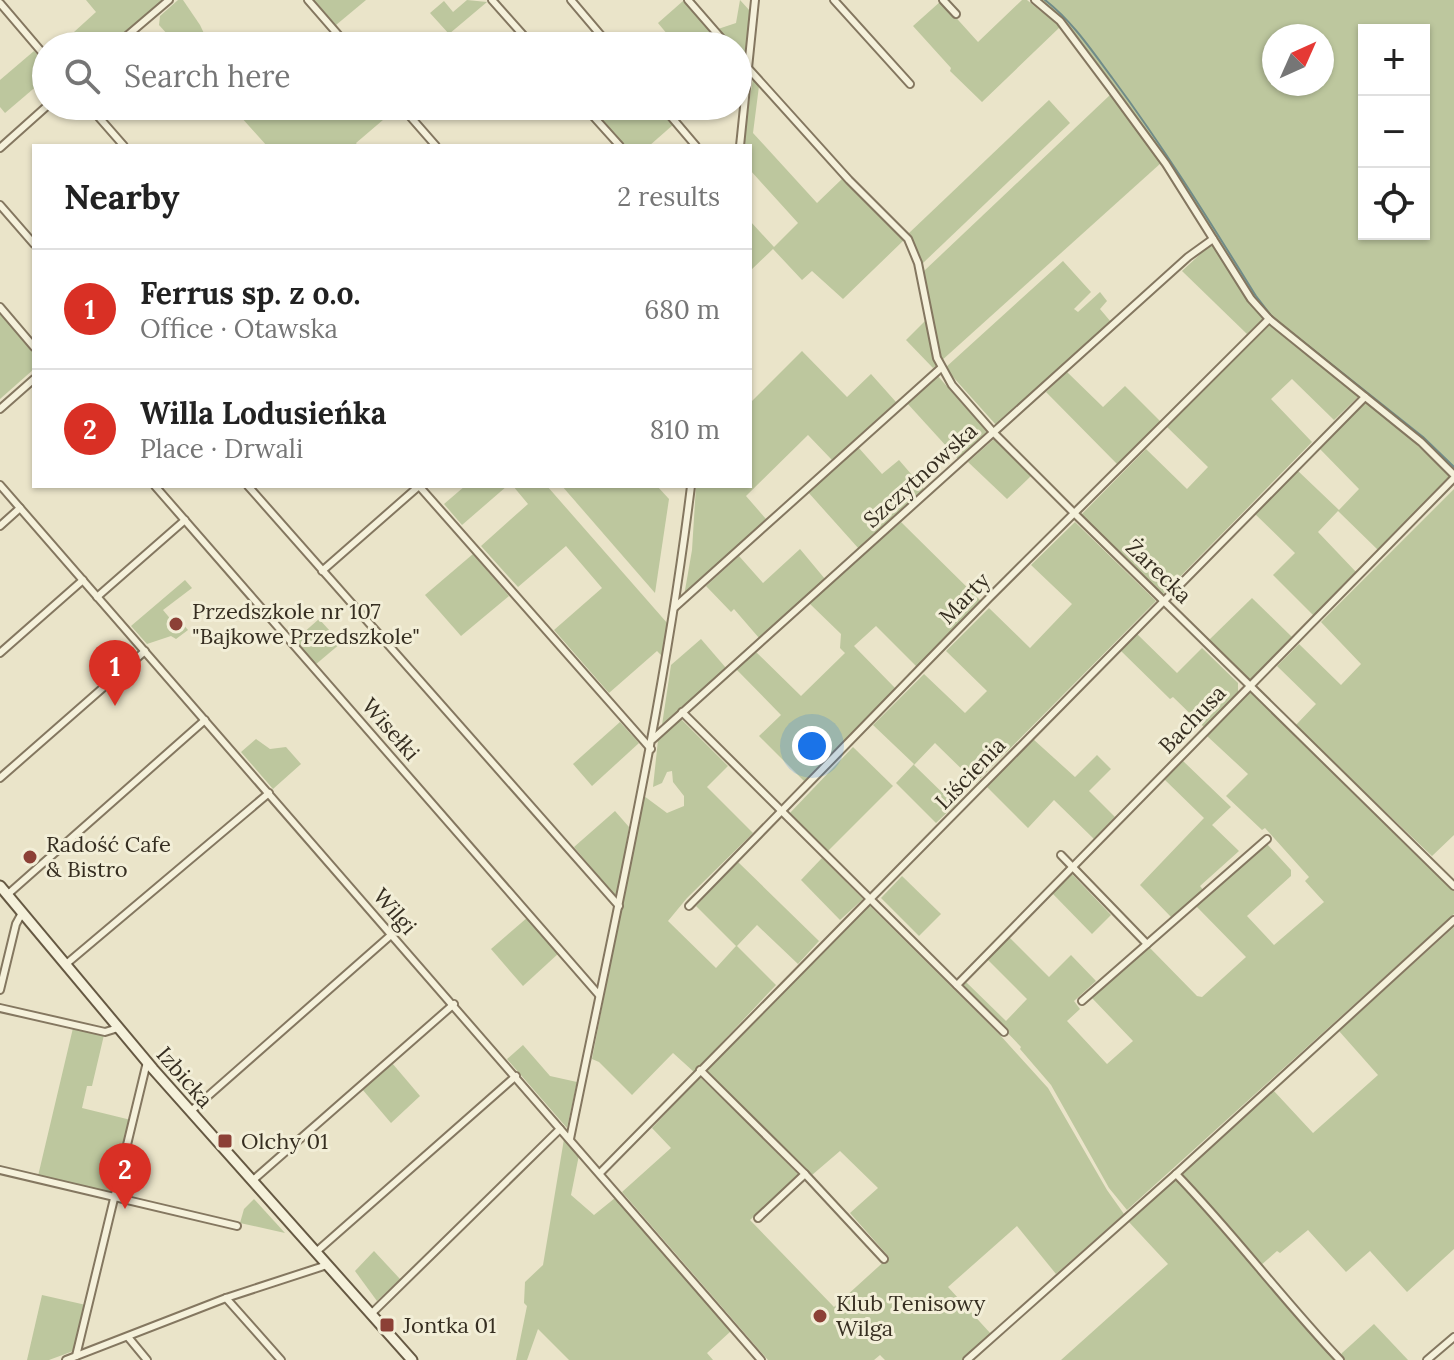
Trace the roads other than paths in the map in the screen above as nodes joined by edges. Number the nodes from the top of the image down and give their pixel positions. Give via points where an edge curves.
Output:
1 (169, 0) edge
2 (308, 0) edge
3 (492, 0) edge
4 (571, 0) edge
5 (688, 0) edge
6 (755, 0) edge
7 (834, 0) edge
8 (943, 0) edge
9 (1035, 0) edge
10 (0, 3) edge
11 (956, 14) dead end
12 (131, 32) edge
13 (336, 32) edge
14 (521, 32) edge
15 (598, 32) edge
16 (716, 32) edge
17 (751, 32) edge
18 (32, 41) edge
19 (752, 73) edge
20 (910, 84) dead end
21 (32, 119) edge
22 (101, 120) edge
23 (413, 120) edge
24 (597, 120) edge
25 (674, 120) edge
26 (742, 120) edge
27 (122, 144) edge
28 (434, 144) edge
29 (618, 144) edge
30 (694, 144) edge
31 (740, 144) edge
32 (0, 148) edge
33 (0, 205) edge
34 (1213, 239) junction
35 (32, 242) edge
36 (0, 307) edge
37 (1269, 319) junction
38 (32, 345) edge
39 (941, 368) junction
40 (32, 381) edge
41 (1365, 397) junction
42 (0, 409) edge
43 (994, 433) junction
44 (1454, 477) edge
45 (0, 485) edge
46 (157, 488) edge
47 (250, 488) edge
48 (417, 488) edge
49 (421, 488) edge
50 (691, 488) edge
51 (20, 508) junction
52 (1075, 514) junction
53 (185, 520) junction
54 (0, 526) edge
55 (322, 571) junction
56 (83, 580) junction
57 (97, 597) junction
58 (1164, 601) junction
59 (675, 607) junction
60 (145, 651) junction
61 (0, 653) edge
62 (1250, 686) junction
63 (682, 712) junction
64 (205, 720) junction
65 (653, 739) junction
66 (651, 749) junction
67 (0, 778) edge
68 (269, 793) junction
69 (783, 812) junction
70 (1267, 839) dead end
71 (1061, 855) dead end
72 (1073, 867) junction
73 (0, 886) edge
74 (1454, 886) edge
75 (7, 895) junction
76 (871, 899) junction
77 (619, 906) junction
78 (689, 906) dead end
79 (22, 913) junction
80 (1454, 920) edge
81 (391, 935) junction
82 (1147, 944) junction
83 (65, 965) junction
84 (957, 985) junction
85 (0, 990) edge
86 (599, 995) junction
87 (1082, 1001) dead end
88 (454, 1004) junction
89 (0, 1008) edge
90 (118, 1028) junction
91 (1004, 1032) dead end
92 (147, 1062) junction
93 (700, 1070) junction
94 (516, 1076) junction
95 (191, 1111) junction
96 (560, 1129) junction
97 (570, 1139) junction
98 (0, 1170) edge
99 (600, 1173) junction
100 (805, 1174) junction
101 (1176, 1174) junction
102 (252, 1181) junction
103 (115, 1196) junction
104 (758, 1218) dead end
105 (237, 1226) dead end
106 (316, 1252) junction
107 (884, 1259) dead end
108 (327, 1265) junction
109 (226, 1298) junction
110 (371, 1314) junction
111 (128, 1337) junction
112 (1454, 1337) edge
113 (76, 1356) junction
114 (66, 1360) edge
115 (147, 1360) edge
116 (281, 1360) edge
117 (412, 1360) edge
118 (761, 1360) edge
119 (967, 1360) edge
120 (1340, 1360) edge
121 (1427, 1360) edge

1 - 12 street
2 - 13 street
3 - 14 street
4 - 15 street
5 - 16 street
6 - 17 street
7 - 20 street
8 - 11 street
9 - 34 street via 1060,21 1111,89
10 - 18 street
19 - 39 street, Żarecka via 908,239
21 - 32 street
22 - 27 street
23 - 28 street
24 - 29 street
25 - 30 street
26 - 31 street
33 - 35 street
34 - 37 street
34 - 43 street, Szczytnowska
36 - 38 street
37 - 41 street
37 - 52 street, Marty
39 - 43 street, Żarecka
39 - 59 street
40 - 42 street
41 - 44 street
41 - 58 street, Liścienia
43 - 52 street, Żarecka
43 - 63 street, Szczytnowska
44 - 62 street, Bachusa
45 - 51 street, Wilgi
46 - 53 street, Wisełki
47 - 55 street
48 - 55 street
49 - 66 street
50 - 59 street
51 - 54 street
51 - 56 street, Wilgi
52 - 58 street, Żarecka
52 - 69 street, Marty
53 - 57 street
53 - 86 street, Wisełki
55 - 77 street
56 - 57 street, Wilgi
56 - 61 street
57 - 60 street, Wilgi
58 - 62 street, Żarecka
58 - 76 street, Liścienia
59 - 65 street
60 - 64 street, Wilgi
60 - 67 street
62 - 72 street, Bachusa
62 - 74 street, Żarecka
63 - 65 street, Szczytnowska
63 - 69 street
64 - 68 street, Wilgi
64 - 75 street
65 - 66 street
66 - 77 street
68 - 81 street, Wilgi
68 - 83 street
69 - 76 street
69 - 78 street, Marty
70 - 82 street
71 - 72 street
72 - 82 street
72 - 84 street, Bachusa
73 - 75 street, Izbicka
75 - 79 street, Izbicka
76 - 84 street
76 - 93 street, Liścienia
77 - 86 street
79 - 83 street, Izbicka
79 - 85 street
80 - 101 street
81 - 88 street, Wilgi
81 - 95 street
82 - 87 street
83 - 90 street, Izbicka
84 - 91 street
86 - 97 street
88 - 94 street, Wilgi
88 - 102 street
89 - 90 street via 105,1032
90 - 92 street, Izbicka
92 - 95 street, Izbicka
92 - 103 street
93 - 99 street, Liścienia
93 - 100 street
94 - 96 street, Wilgi
94 - 106 street
95 - 102 street, Izbicka
96 - 97 street, Wilgi
96 - 110 street
97 - 99 street, Wilgi
98 - 103 street
99 - 118 street, Wilgi
100 - 104 street
100 - 107 street
101 - 119 street
101 - 120 street
102 - 106 street, Izbicka
103 - 105 street
103 - 113 street
106 - 108 street, Izbicka
108 - 109 street
108 - 110 street, Izbicka
109 - 111 street
109 - 116 street
110 - 117 street, Izbicka
111 - 113 street
111 - 115 street
112 - 121 street
113 - 114 street

